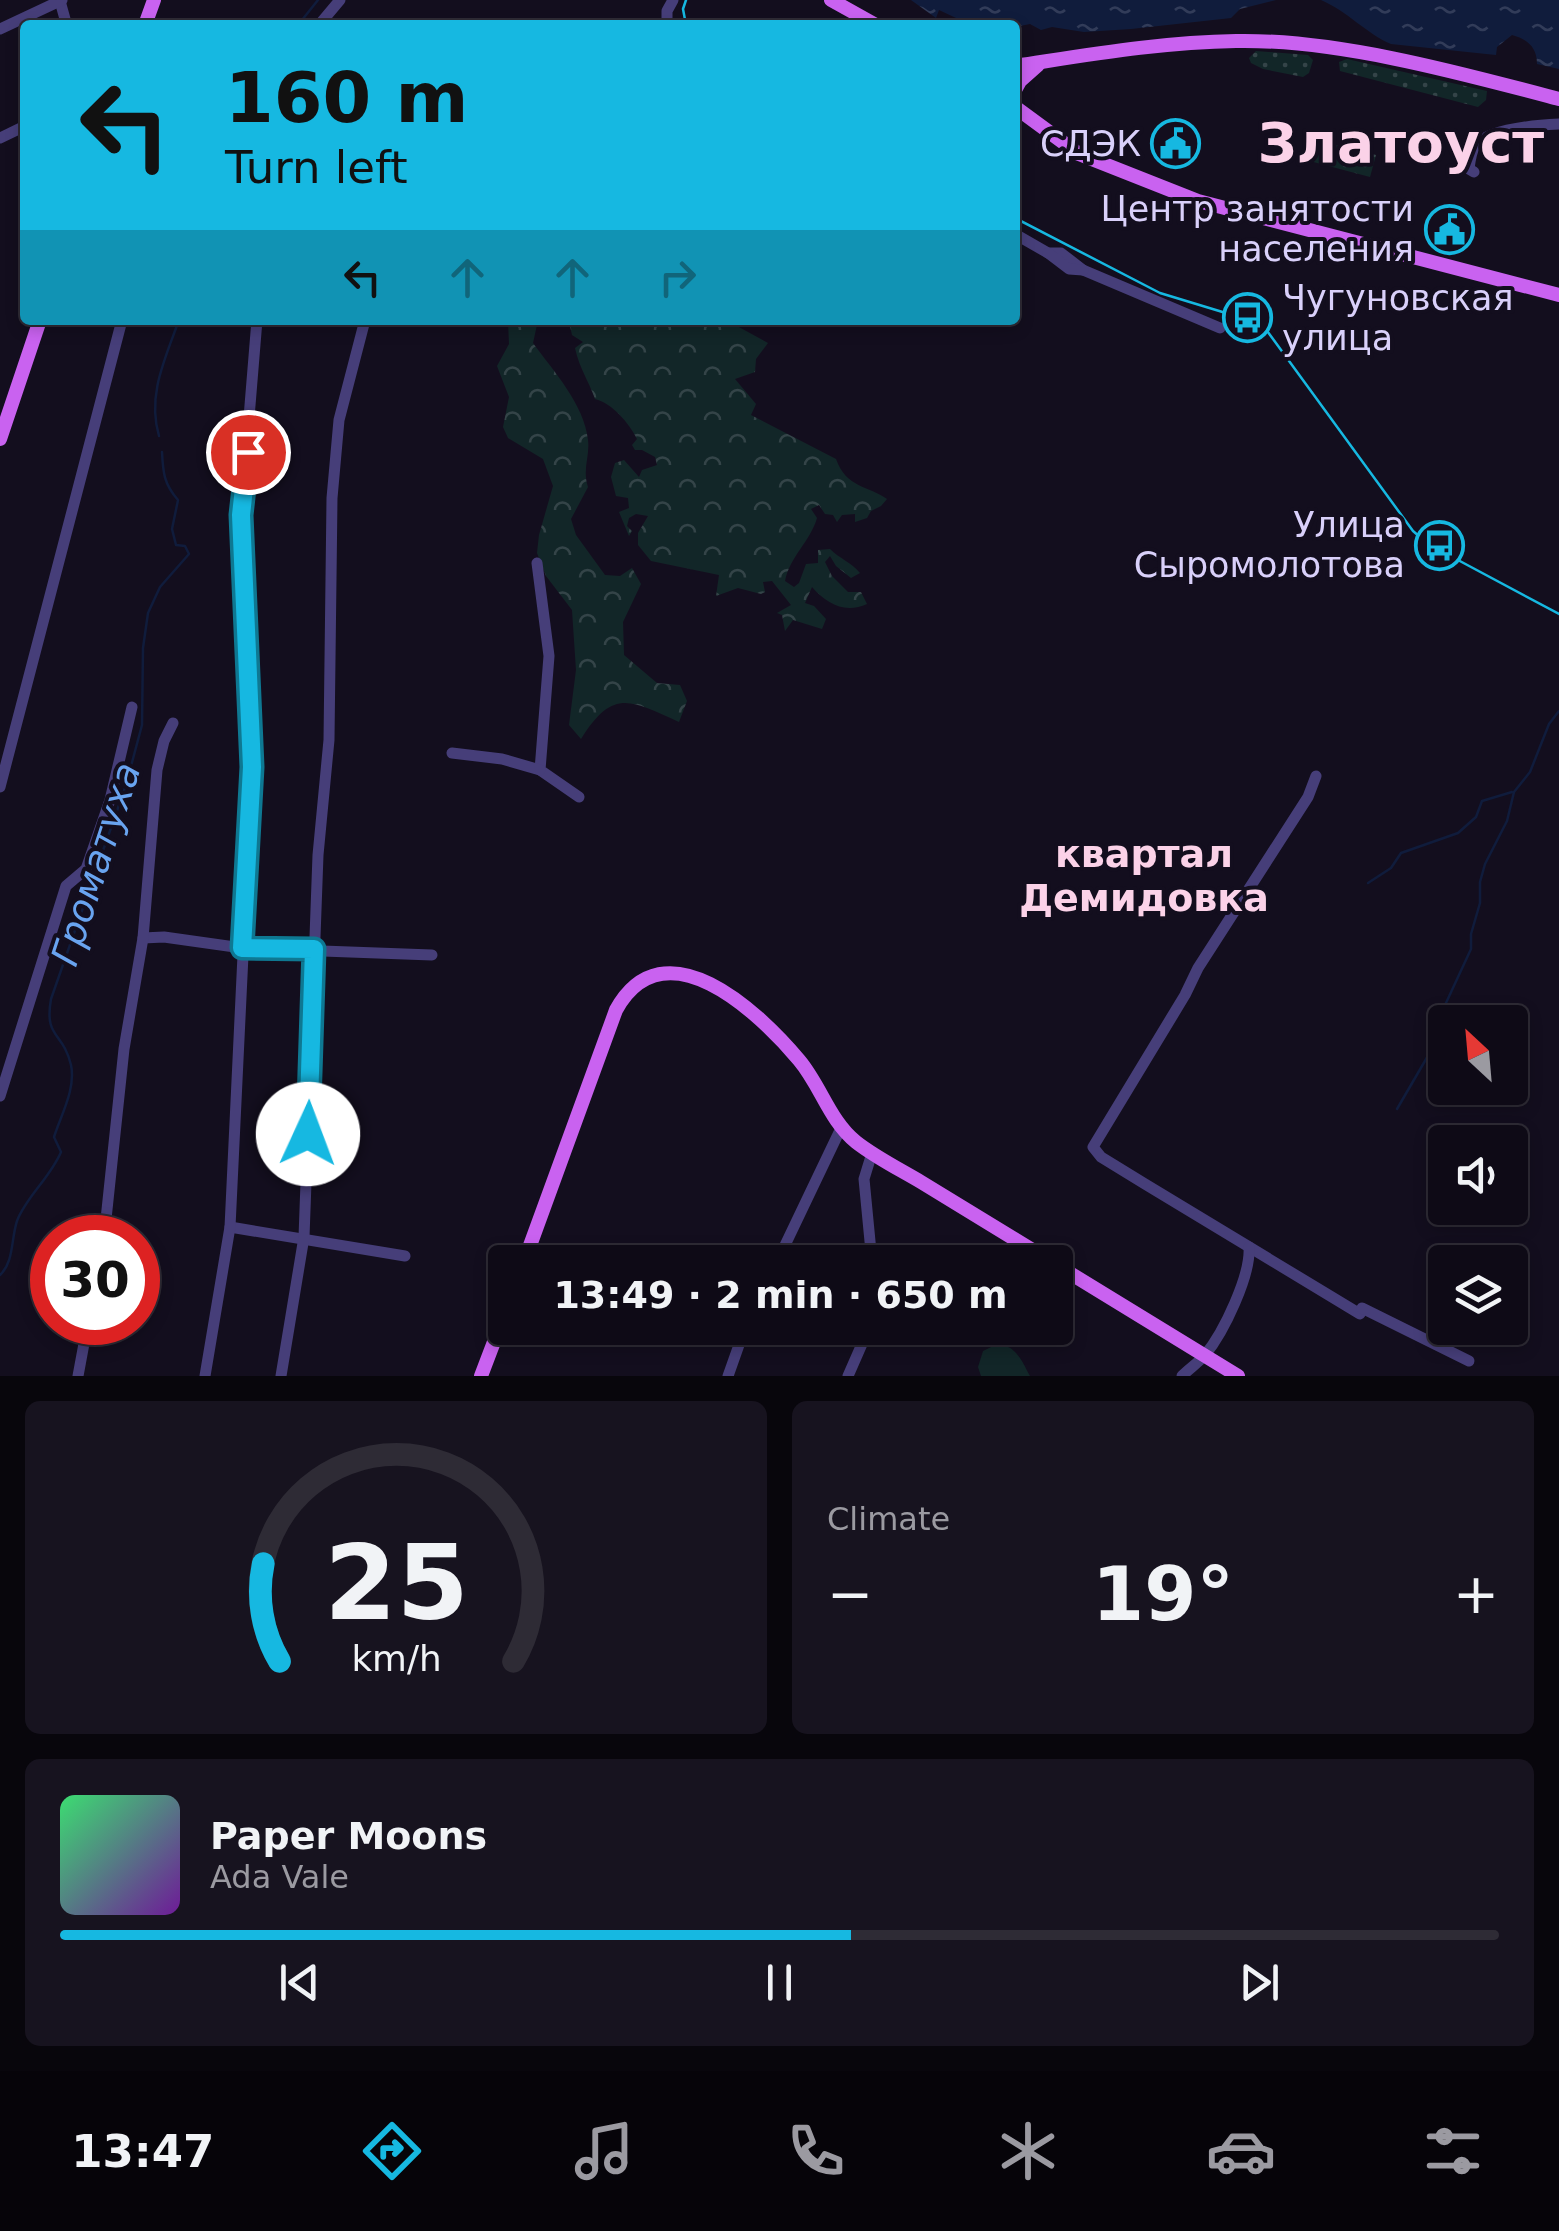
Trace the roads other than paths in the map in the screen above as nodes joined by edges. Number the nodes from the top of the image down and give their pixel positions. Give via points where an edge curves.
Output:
1 (61, 0) edge
2 (340, 0) edge
3 (831, 0) edge
4 (20, 20) edge
5 (323, 20) edge
6 (867, 20) edge
7 (18, 21) joint
8 (20, 24) edge
9 (0, 30) edge
10 (1043, 62) junction
11 (1020, 65) edge
12 (1020, 80) edge
13 (1559, 100) edge
14 (1020, 111) edge
15 (1559, 124) edge
16 (1474, 172) dead end
17 (1020, 237) edge
18 (1559, 295) edge
19 (38, 325) edge
20 (121, 325) edge
21 (257, 325) edge
22 (364, 325) edge
23 (1220, 328) dead end
24 (0, 439) edge
25 (537, 564) dead end
26 (132, 707) dead end
27 (173, 723) dead end
28 (452, 753) dead end
29 (540, 770) junction
30 (1316, 776) dead end
31 (0, 788) edge
32 (579, 798) dead end
33 (143, 938) junction
34 (242, 948) junction
35 (314, 949) junction
36 (432, 955) dead end
37 (0, 1096) edge
38 (841, 1128) junction
39 (872, 1152) junction
40 (106, 1215) edge
41 (230, 1227) junction
42 (304, 1237) junction
43 (530, 1245) edge
44 (785, 1245) edge
45 (870, 1245) edge
46 (1024, 1245) edge
47 (1249, 1247) junction
48 (406, 1256) dead end
49 (1073, 1275) edge
50 (84, 1345) edge
51 (493, 1345) edge
52 (740, 1345) edge
53 (862, 1345) edge
54 (1205, 1355) junction
55 (1469, 1361) dead end
56 (78, 1376) edge
57 (205, 1376) edge
58 (281, 1376) edge
59 (481, 1376) edge
60 (728, 1376) edge
61 (848, 1376) edge
62 (1182, 1376) edge
63 (1238, 1376) edge

1 - 4 street
2 - 5 street
3 - 6 main road
7 - 8 street
7 - 9 street
10 - 11 main road
10 - 12 main road
10 - 13 main road via 1207,42 1286,43 1408,63
14 - 18 main road via 1079,154 1198,202
15 - 16 street via 1529,125 1482,140 1473,148
17 - 23 street
19 - 24 main road
20 - 31 street
21 - 34 street via 241,515 252,767
22 - 35 street via 339,420 332,498 329,740
25 - 29 street via 549,656
26 - 37 street via 110,800 86,869 66,886
27 - 33 street via 157,770
28 - 29 street
29 - 32 street
30 - 47 street via 1093,1147
33 - 34 street
33 - 40 street
34 - 35 street
34 - 41 street
35 - 36 street
35 - 42 street
38 - 39 main road
38 - 43 main road via 799,1060 726,991 658,972 633,984 609,1027
38 - 44 street
39 - 45 street via 864,1179
39 - 46 main road
41 - 42 street
41 - 57 street
42 - 48 street
42 - 58 street
47 - 54 street via 1250,1265
47 - 55 street via 1361,1311
49 - 54 main road
50 - 56 street
51 - 59 main road
52 - 60 street
53 - 61 street
54 - 62 street
54 - 63 main road

